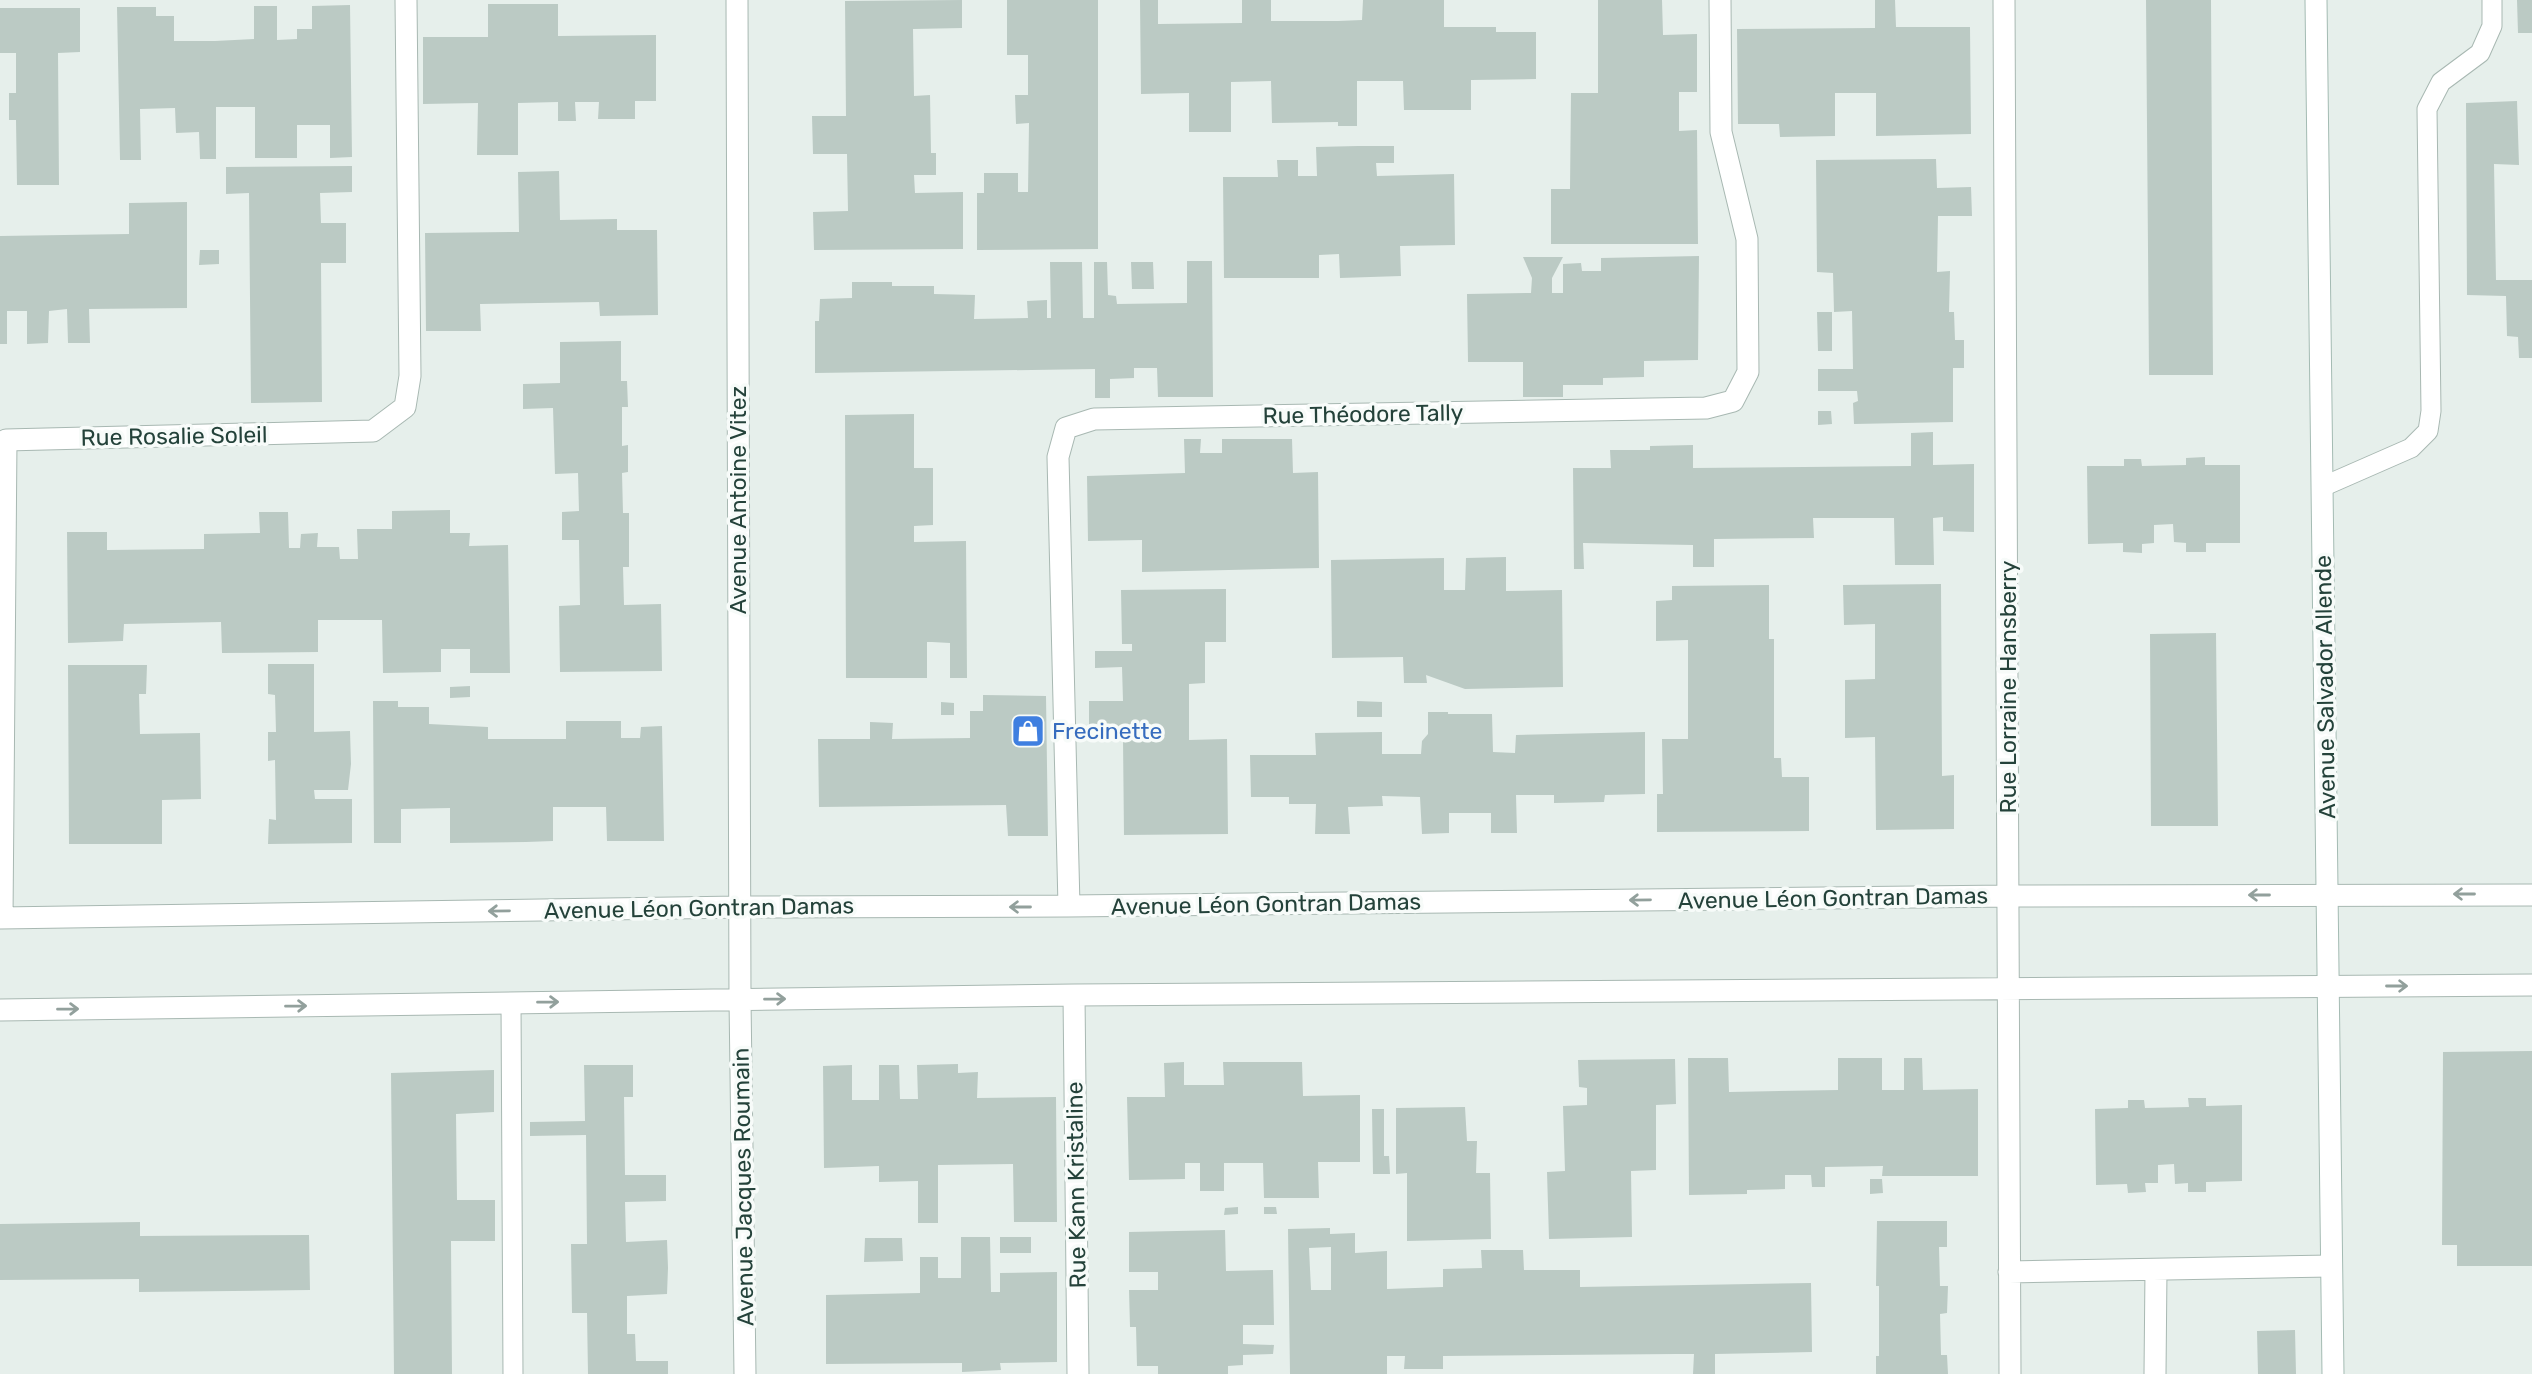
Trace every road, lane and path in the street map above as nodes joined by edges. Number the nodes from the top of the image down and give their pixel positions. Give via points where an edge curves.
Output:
1 (406, 0) edge
2 (737, 0) edge
3 (1720, 0) edge
4 (2004, 0) edge
5 (2316, 0) edge
6 (2492, 0) edge
7 (2322, 487) junction
8 (2328, 894) junction
9 (2532, 895) edge
10 (2008, 896) junction
11 (1069, 906) junction
12 (739, 907) junction
13 (1, 918) edge
14 (2532, 985) edge
15 (2328, 986) junction
16 (2007, 988) junction
17 (1074, 995) junction
18 (740, 999) junction
19 (511, 1003) junction
20 (0, 1010) edge
21 (2331, 1266) junction
22 (2156, 1270) junction
23 (2009, 1272) junction
24 (513, 1374) edge
25 (745, 1374) edge
26 (1078, 1374) edge
27 (2010, 1374) edge
28 (2155, 1374) edge
29 (2333, 1374) edge

1 - 13 street, Rue Rosalie Soleil via 410,376 405,407 373,430 6,440
2 - 12 street, Avenue Antoine Vitez
3 - 11 street, Rue Théodore Tally via 1721,132 1747,239 1748,372 1733,401 1706,408 1094,419 1066,428 1058,457
4 - 10 street, Rue Lorraine Hansberry
5 - 7 street, Avenue Salvador Allende
6 - 7 lane via 2492,26 2480,53 2441,82 2427,109 2428,431 2411,448
7 - 8 street, Avenue Salvador Allende
9 -> 8 street, Avenue Léon Gontran Damas
8 -> 10 street, Avenue Léon Gontran Damas
8 - 15 street, Avenue Salvador Allende
10 -> 11 street, Avenue Léon Gontran Damas
10 - 16 street, Rue Lorraine Hansberry
11 -> 12 street, Avenue Léon Gontran Damas
12 -> 13 street, Avenue Léon Gontran Damas
12 - 18 street, Avenue Antoine Vitez
15 -> 14 street
15 - 16 street
15 - 21 street, Avenue Salvador Allende
16 - 17 street
16 - 23 street, Rue Lorraine Hansberry
18 -> 17 street
17 - 26 street, Rue Kann Kristaline
19 -> 18 street
18 - 25 street, Avenue Jacques Roumain
20 -> 19 street
19 - 24 lane
21 - 22 street
21 - 29 street, Avenue Salvador Allende
22 - 23 street
22 - 28 street
23 - 27 street, Rue Lorraine Hansberry

